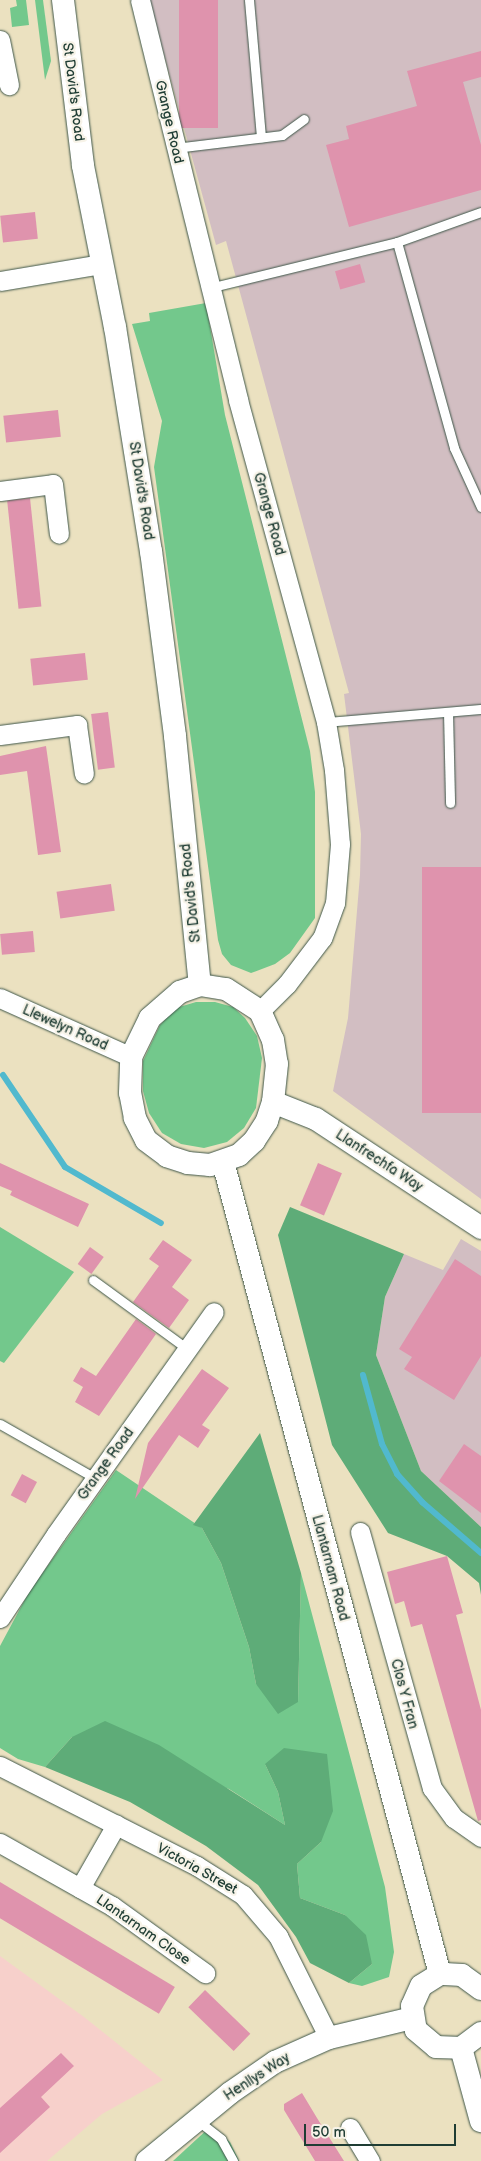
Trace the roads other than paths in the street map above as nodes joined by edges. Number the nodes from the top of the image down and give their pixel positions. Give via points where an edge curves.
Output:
1 (63, 0) edge
2 (140, 0) edge
3 (249, 0) edge
4 (0, 40) edge
5 (9, 85) dead end
6 (304, 119) dead end
7 (261, 137) junction
8 (174, 148) junction
9 (481, 212) edge
10 (397, 242) junction
11 (102, 264) junction
12 (0, 281) edge
13 (213, 286) junction
14 (0, 491) edge
15 (481, 507) edge
16 (59, 534) dead end
17 (481, 709) edge
18 (448, 712) junction
19 (326, 722) junction
20 (0, 735) edge
21 (84, 774) dead end
22 (450, 803) dead end
23 (200, 985) junction
24 (0, 998) edge
25 (260, 1011) junction
26 (131, 1057) junction
27 (273, 1102) junction
28 (223, 1162) junction
29 (481, 1228) edge
30 (93, 1280) dead end
31 (214, 1312) dead end
32 (189, 1350) junction
33 (0, 1424) edge
34 (95, 1478) junction
35 (360, 1532) dead end
36 (0, 1618) edge
37 (0, 1766) edge
38 (116, 1825) junction
39 (481, 1837) edge
40 (0, 1843) edge
41 (80, 1888) junction
42 (205, 1973) dead end
43 (440, 1974) junction
44 (481, 1990) edge
45 (412, 2018) junction
46 (481, 2033) edge
47 (329, 2038) junction
48 (461, 2048) junction
49 (197, 2120) junction
50 (481, 2121) edge
51 (350, 2128) dead end
52 (148, 2161) edge
53 (233, 2161) edge
54 (370, 2161) edge

1 - 11 street, St David's Road via 77,123
2 - 8 street, Grange Road
3 - 7 lane
4 - 5 street
6 - 7 lane via 287,133
7 - 8 lane
8 - 13 street, Grange Road
9 - 10 lane
10 - 13 lane
10 - 15 lane via 454,448
11 - 12 street
11 - 23 street, St David's Road via 151,551 175,736
13 - 19 street, Grange Road via 238,400
14 - 16 street via 53,484
17 - 18 lane
18 - 19 lane
18 - 22 lane
19 - 25 street, Grange Road via 339,824 335,903 322,938 287,984
20 - 21 street via 77,725
23 - 25 street via 226,989
23 - 26 street via 180,992 150,1018
24 - 26 street, Llewelyn Road
25 - 27 street via 273,1040 277,1064
26 - 28 street via 130,1093 146,1140 167,1156 188,1163
27 - 28 street via 267,1122 254,1141 239,1155
27 - 29 street, Llanfrechfa Way via 316,1119
28 - 43 street, Llantarnam Road
30 - 32 lane
31 - 32 street, Grange Road
32 - 34 street, Grange Road
33 - 34 lane
34 - 36 street, Grange Road
35 - 39 street, Clos Y Fran via 432,1788 454,1818
37 - 38 street, Victoria Street
38 - 41 street, Llantarnam Close
38 - 47 street, Victoria Street via 205,1871 243,1895 256,1908 273,1928 295,1965
40 - 41 street, Llantarnam Close
41 - 42 street, Llantarnam Close via 112,1906
43 - 44 street via 462,1975
43 - 45 street via 430,1978 415,1996
45 - 47 street, Henllys Way
45 - 48 street via 424,2040 436,2047
46 - 48 street
47 - 49 street, Henllys Way via 275,2062
48 - 50 street
49 - 52 street, Henllys Way
49 - 53 lane via 221,2139
51 - 54 street

